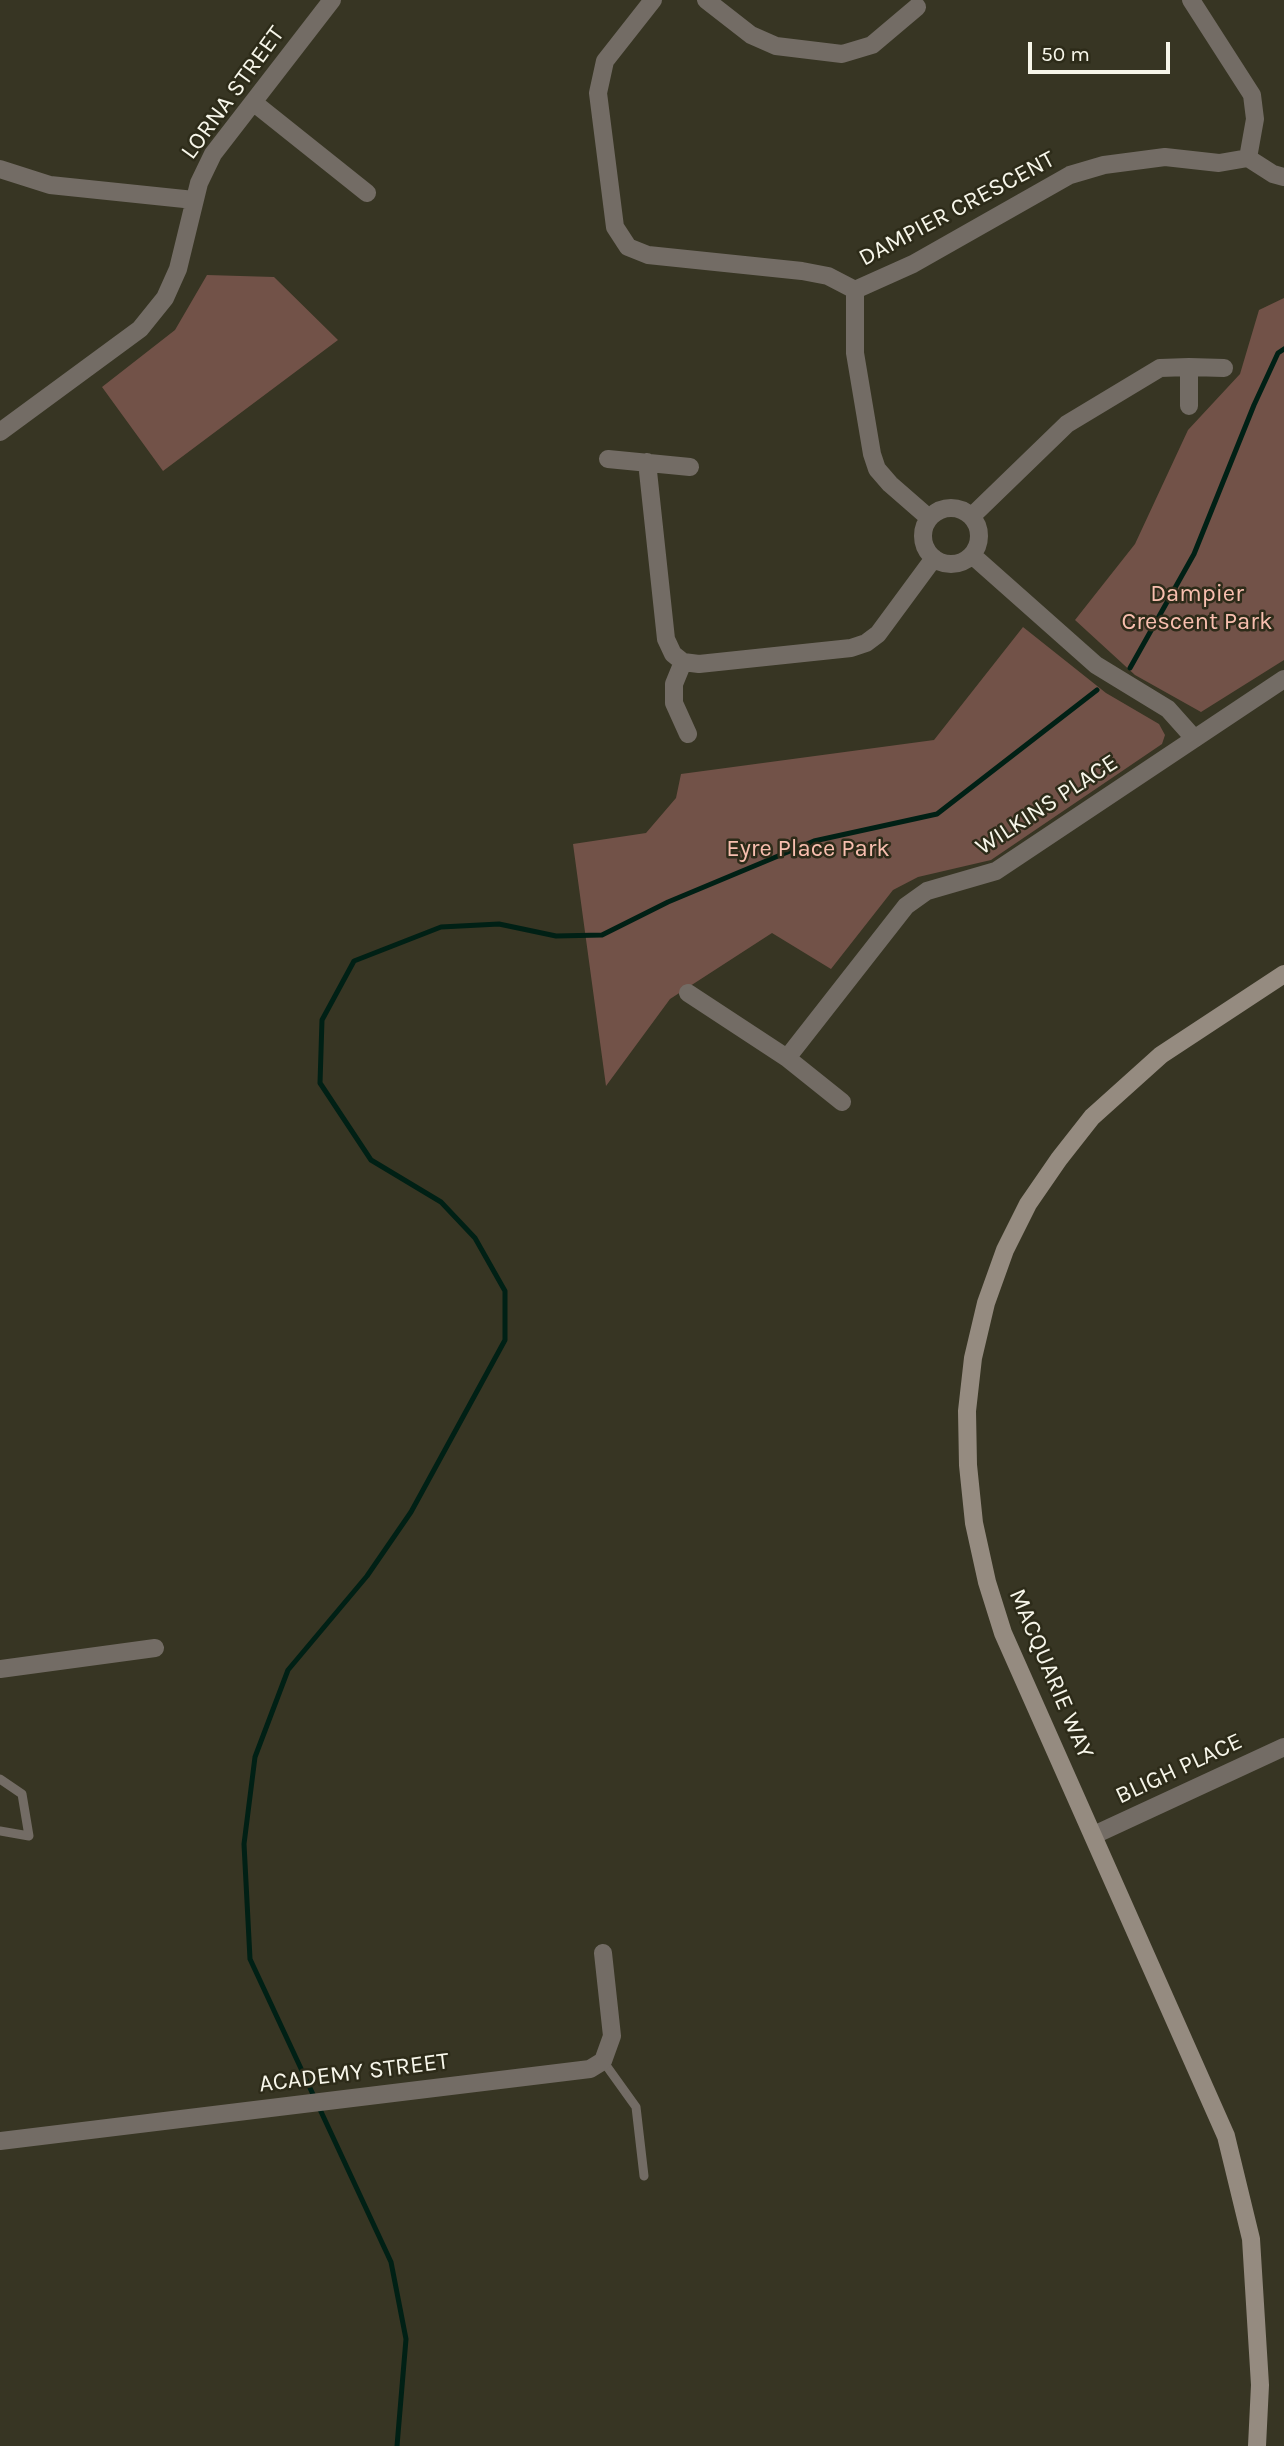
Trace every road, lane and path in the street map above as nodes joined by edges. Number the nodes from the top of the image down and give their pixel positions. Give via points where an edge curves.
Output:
1 (332, 0) edge
2 (653, 0) edge
3 (706, 0) edge
4 (1191, 0) edge
5 (917, 7) dead end
6 (253, 102) junction
7 (1248, 158) junction
8 (0, 169) edge
9 (1284, 177) edge
10 (367, 193) dead end
11 (194, 200) junction
12 (855, 290) junction
13 (1189, 367) junction
14 (1224, 368) dead end
15 (1189, 406) dead end
16 (0, 432) edge
17 (608, 459) dead end
18 (647, 462) junction
19 (690, 467) dead end
20 (972, 516) junction
21 (929, 518) junction
22 (972, 555) junction
23 (934, 558) junction
24 (683, 662) junction
25 (1284, 679) edge
26 (688, 734) dead end
27 (1193, 737) junction
28 (1284, 974) edge
29 (688, 993) dead end
30 (788, 1058) junction
31 (842, 1102) dead end
32 (155, 1648) dead end
33 (0, 1669) edge
34 (1284, 1747) edge
35 (0, 1779) edge
36 (0, 1831) edge
37 (1094, 1835) junction
38 (603, 1954) dead end
39 (603, 2061) junction
40 (0, 2141) edge
41 (644, 2176) dead end
42 (1257, 2446) edge

1 - 6 street, LORNA STREET
2 - 12 street, DAMPIER CRESCENT via 605,61 598,93 615,227 628,247 648,255 802,271 828,276
3 - 5 street via 751,35 776,46 842,54 872,45
4 - 7 street via 1252,95 1255,119
6 - 10 street
6 - 11 street, LORNA STREET via 214,154
7 - 9 street
7 - 12 street, DAMPIER CRESCENT via 1219,163 1138,159 1070,175 913,264
8 - 11 street via 50,185
11 - 16 street, LORNA STREET via 178,269 165,298 140,329
12 - 21 street via 855,353 874,461 890,484
13 - 14 street
13 - 15 street
13 - 20 street via 1160,368 1067,424
17 - 18 street
18 - 19 street
18 - 24 street via 666,639
20 - 21 street via 955,507
20 - 22 street via 979,531
21 - 23 street via 923,535
22 - 23 street via 958,563
22 - 27 street via 1096,665 1168,709
23 - 24 street via 878,634 866,643 699,664
24 - 26 street via 674,684 674,703
25 - 27 street, WILKINS PLACE
27 - 30 street, WILKINS PLACE via 996,871 927,891 906,906
28 - 37 street, MACQUARIE WAY via 1161,1055 1092,1117 1028,1204 1005,1250 972,1358 968,1465 987,1582 1003,1633
29 - 30 street
30 - 31 street
32 - 33 street
34 - 37 street, BLIGH PLACE
35 - 36 lane via 22,1794 29,1836
37 - 42 street, MACQUARIE WAY via 1226,2136 1251,2239 1256,2288
38 - 39 street via 612,2036
39 - 40 street, ACADEMY STREET via 590,2069
39 - 41 lane via 636,2107

